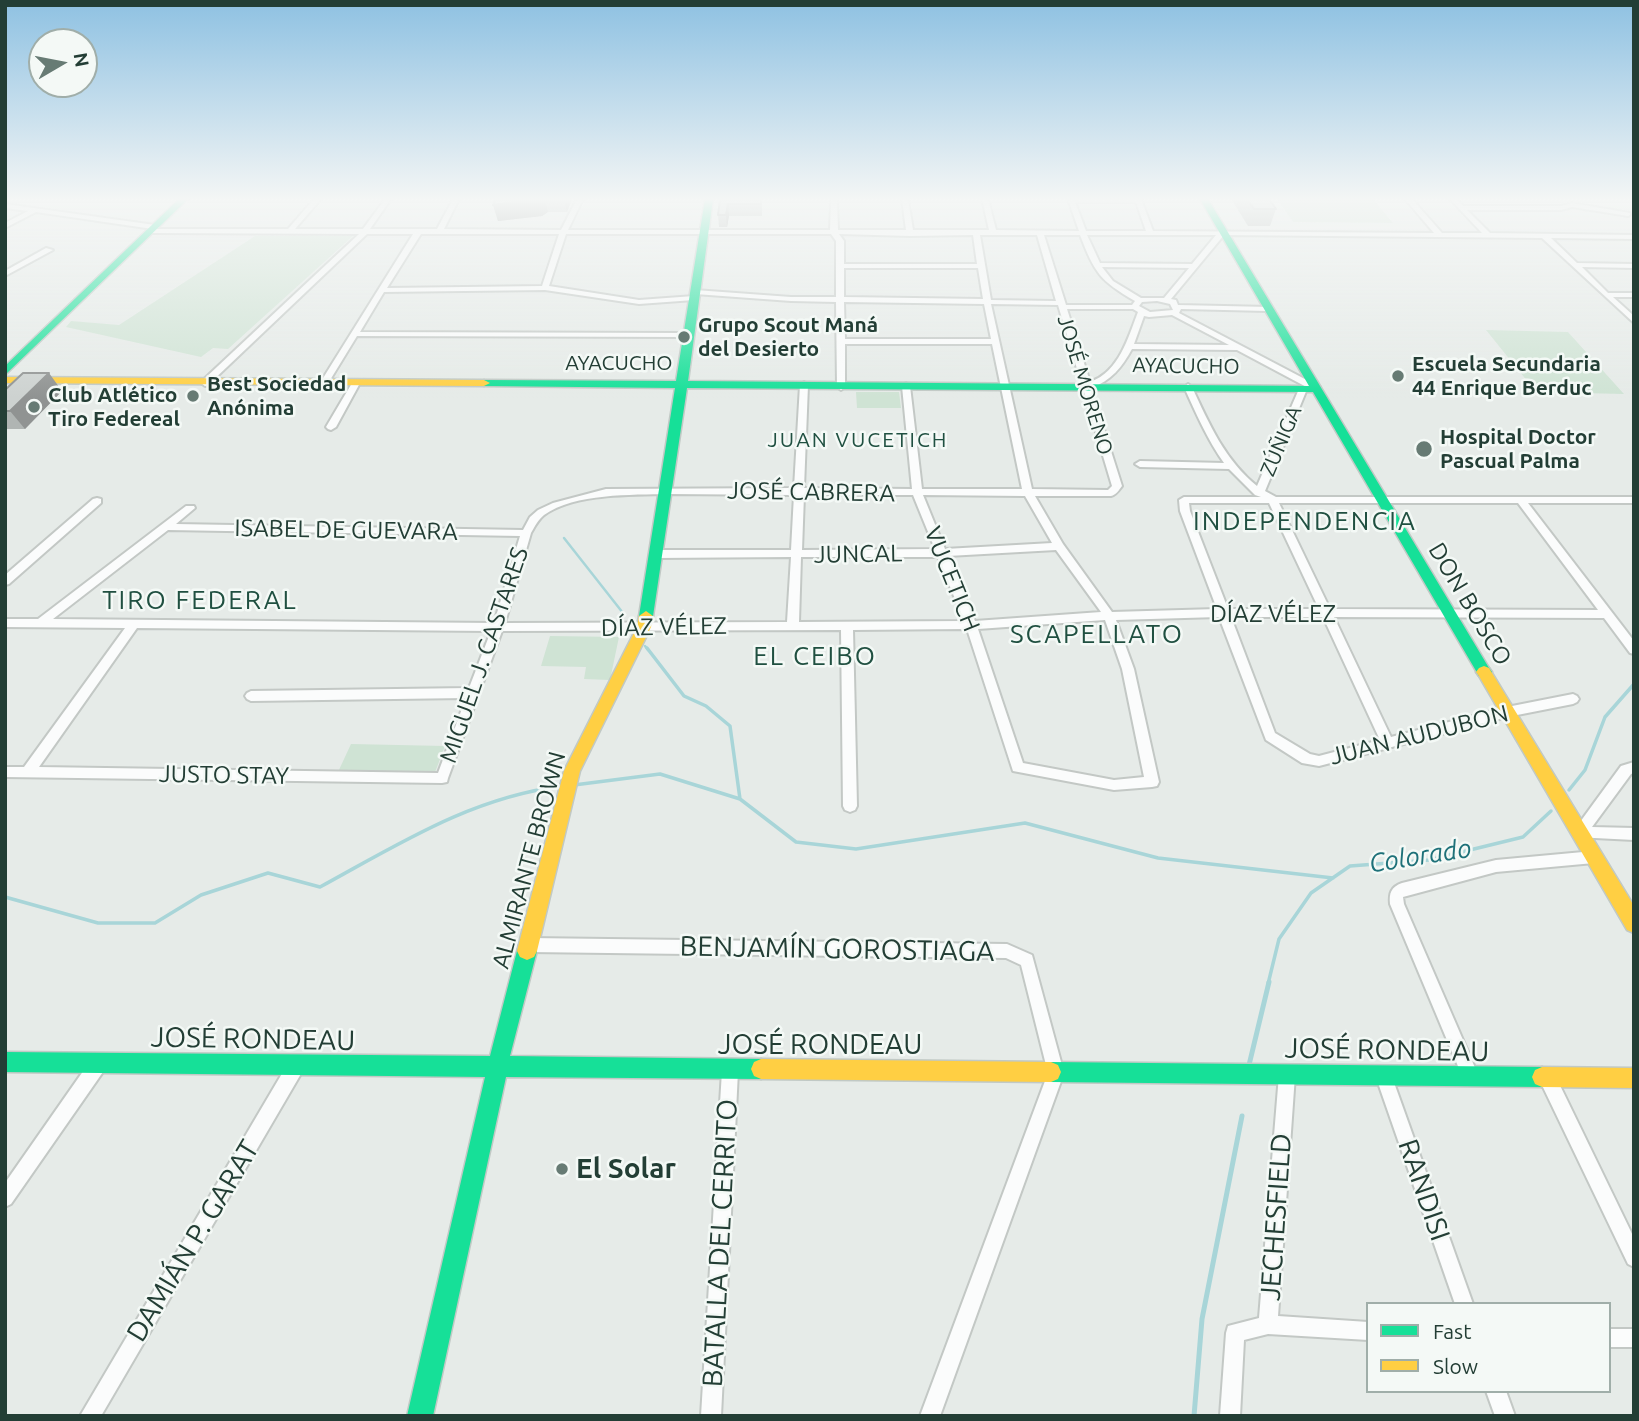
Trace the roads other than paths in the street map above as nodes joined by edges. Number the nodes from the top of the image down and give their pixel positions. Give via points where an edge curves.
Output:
1 (21, 265) edge
2 (115, 265) edge
3 (330, 265) edge
4 (398, 265) edge
5 (552, 265) edge
6 (699, 265) edge
7 (840, 265) edge
8 (884, 265) edge
9 (1049, 265) edge
10 (1100, 265) edge
11 (1193, 265) edge
12 (1241, 265) edge
13 (1575, 265) edge
14 (1593, 265) edge
15 (981, 266) joint
16 (1634, 266) edge
17 (5, 274) edge
18 (545, 288) junction
19 (383, 290) junction
20 (694, 295) junction
21 (1606, 295) junction
22 (1634, 295) edge
23 (841, 300) junction
24 (1166, 300) junction
25 (987, 302) junction
26 (1060, 305) junction
27 (1139, 307) junction
28 (1267, 309) junction
29 (1175, 310) junction
30 (1634, 321) edge
31 (356, 334) junction
32 (688, 335) junction
33 (841, 341) junction
34 (995, 342) junction
35 (1130, 346) junction
36 (1238, 348) junction
37 (5, 372) edge
38 (5, 380) edge
39 (205, 383) junction
40 (324, 383) junction
41 (356, 383) junction
42 (680, 384) junction
43 (804, 385) junction
44 (906, 386) junction
45 (1088, 386) junction
46 (841, 387) junction
47 (1004, 387) junction
48 (1188, 387) junction
49 (1310, 389) junction
50 (331, 427) dead end
51 (1139, 464) dead end
52 (1231, 466) junction
53 (668, 491) junction
54 (798, 491) junction
55 (1028, 492) junction
56 (917, 493) junction
57 (1111, 493) joint
58 (1259, 493) junction
59 (1272, 499) junction
60 (1381, 499) junction
61 (1520, 499) junction
62 (1634, 500) edge
63 (97, 501) dead end
64 (190, 508) dead end
65 (165, 527) junction
66 (526, 533) junction
67 (1059, 546) junction
68 (941, 553) junction
69 (656, 554) junction
70 (795, 555) junction
71 (5, 581) edge
72 (1226, 613) junction
73 (1326, 613) junction
74 (1449, 614) junction
75 (1606, 614) junction
76 (1109, 616) junction
77 (5, 623) edge
78 (39, 624) junction
79 (793, 625) junction
80 (847, 625) junction
81 (971, 625) junction
82 (133, 626) junction
83 (498, 627) junction
84 (644, 627) junction
85 (1634, 650) edge
86 (474, 693) junction
87 (251, 696) dead end
88 (1573, 699) dead end
89 (1507, 712) junction
90 (1387, 741) junction
91 (1634, 767) edge
92 (5, 772) edge
93 (28, 772) junction
94 (442, 778) joint
95 (850, 806) dead end
96 (1580, 833) junction
97 (1634, 834) edge
98 (1594, 857) junction
99 (1634, 924) edge
100 (529, 945) junction
101 (5, 1062) edge
102 (99, 1063) junction
103 (296, 1066) junction
104 (497, 1069) junction
105 (730, 1071) junction
106 (1056, 1073) junction
107 (1287, 1075) junction
108 (1384, 1077) junction
109 (1471, 1077) junction
110 (1547, 1077) junction
111 (1634, 1078) edge
112 (5, 1198) edge
113 (1634, 1258) edge
114 (1463, 1302) edge
115 (1268, 1325) junction
116 (1366, 1331) edge
117 (1611, 1338) edge
118 (1634, 1338) edge
119 (1497, 1393) edge
120 (90, 1416) edge
121 (420, 1416) edge
122 (710, 1416) edge
123 (930, 1416) edge
124 (1230, 1416) edge
125 (1505, 1416) edge

1 - 17 street
2 - 37 main road
3 - 39 street
4 - 19 street
5 - 18 street
6 - 20 main road, ALMIRANTE BROWN
7 - 23 street
8 - 15 street
9 - 26 street, JOSÉ MORENO
10 - 27 street via 1108,280
11 - 24 street
12 - 28 main road, DON BOSCO
13 - 21 street
14 - 16 street
15 - 25 street
18 - 19 street
18 - 20 street via 639,302
19 - 31 street
20 - 23 street
20 - 32 main road, ALMIRANTE BROWN
21 - 22 street
21 - 30 street
23 - 25 street
23 - 33 street
24 - 27 street
24 - 29 street
25 - 26 street
25 - 34 street
26 - 27 street
26 - 45 street, JOSÉ MORENO
27 - 29 street
27 - 35 street
28 - 29 street
28 - 49 main road, DON BOSCO
29 - 36 street
31 - 32 street
31 - 40 street
32 - 42 main road, ALMIRANTE BROWN
33 - 34 street
33 - 46 street
34 - 47 street
35 - 36 street
35 - 45 street via 1101,383
36 - 49 street
38 - 39 main road, AYACUCHO
39 - 40 main road, AYACUCHO
40 - 41 main road, AYACUCHO
41 - 42 main road, AYACUCHO
41 - 50 street
42 - 43 main road, AYACUCHO
42 - 53 main road, ALMIRANTE BROWN
43 - 46 main road, AYACUCHO
43 - 54 street
44 - 46 main road, AYACUCHO
44 - 47 main road, AYACUCHO
44 - 56 street, VUCETICH
45 - 47 main road, AYACUCHO
45 - 48 main road, AYACUCHO
45 - 57 street, JOSÉ MORENO via 1117,486
47 - 55 street
48 - 49 main road, AYACUCHO
48 - 52 street
49 - 58 street, ZÚÑIGA
49 - 60 main road, DON BOSCO
51 - 52 street
52 - 58 street
53 - 54 street, JOSÉ CABRERA
53 - 66 street, JOSÉ CABRERA via 606,492 557,505 542,512
53 - 69 main road, ALMIRANTE BROWN
54 - 56 street, JOSÉ CABRERA
54 - 70 street
55 - 56 street, JOSÉ CABRERA
55 - 57 street, JOSÉ CABRERA
55 - 67 street
56 - 68 street, VUCETICH
58 - 59 street
59 - 60 street
59 - 72 street via 1184,500
59 - 73 street
60 - 61 street
60 - 74 main road, DON BOSCO
61 - 62 street
61 - 75 street
63 - 71 street
64 - 65 street
65 - 66 street, ISABEL DE GUEVARA
65 - 78 street
66 - 83 street, MIGUEL J. CASTARES
67 - 68 street, JUNCAL
67 - 76 street
68 - 70 street, JUNCAL
68 - 81 street, VUCETICH
69 - 70 street, JUNCAL
69 - 84 main road, ALMIRANTE BROWN
70 - 79 street
72 - 73 street, DÍAZ VÉLEZ
72 - 76 street, DÍAZ VÉLEZ
72 - 90 street, JUAN AUDUBON via 1270,736 1307,759 1319,761
73 - 74 street, DÍAZ VÉLEZ
73 - 90 street
74 - 75 street
74 - 89 main road, DON BOSCO
75 - 85 street
76 - 81 street, DÍAZ VÉLEZ
76 - 81 street, VUCETICH via 1128,669 1152,782 1114,785 1018,767
77 - 78 street, DÍAZ VÉLEZ
78 - 82 street, DÍAZ VÉLEZ
79 - 80 street, DÍAZ VÉLEZ
79 - 84 street, DÍAZ VÉLEZ
80 - 81 street, DÍAZ VÉLEZ
80 - 95 street
82 - 83 street, DÍAZ VÉLEZ
82 - 93 street
83 - 84 street, DÍAZ VÉLEZ
83 - 86 street, MIGUEL J. CASTARES
84 - 100 main road, ALMIRANTE BROWN via 572,772
86 - 87 street
86 - 94 street, MIGUEL J. CASTARES
88 - 89 street, JUAN AUDUBON
89 - 90 street, JUAN AUDUBON
89 - 96 main road, DON BOSCO
91 - 96 street via 1626,770
92 - 93 street, JUSTO STAY
93 - 94 street, JUSTO STAY
96 - 97 street
96 - 98 main road, DON BOSCO
98 - 99 main road, DON BOSCO
98 - 109 street via 1496,866 1396,894
100 - 104 main road, ALMIRANTE BROWN
100 - 106 street, BENJAMÍN GOROSTIAGA via 1007,951 1027,960
101 - 102 main road, JOSÉ RONDEAU
102 - 103 main road, JOSÉ RONDEAU
102 - 112 street
103 - 104 main road, JOSÉ RONDEAU
103 - 120 street, DAMIÁN P. GARAT
104 - 105 main road, JOSÉ RONDEAU
104 - 121 main road, ALMIRANTE BROWN
105 - 106 main road, JOSÉ RONDEAU
105 - 122 street, BATALLA DEL CERRITO
106 - 107 main road, JOSÉ RONDEAU
106 - 123 street
107 - 108 main road, JOSÉ RONDEAU
107 - 115 street, JECHESFIELD
108 - 109 main road, JOSÉ RONDEAU
108 - 114 street, RANDISI
109 - 110 main road, JOSÉ RONDEAU
110 - 111 main road, JOSÉ RONDEAU
110 - 113 street
115 - 116 street
115 - 124 street, JECHESFIELD via 1235,1332
117 - 118 street
119 - 125 street

